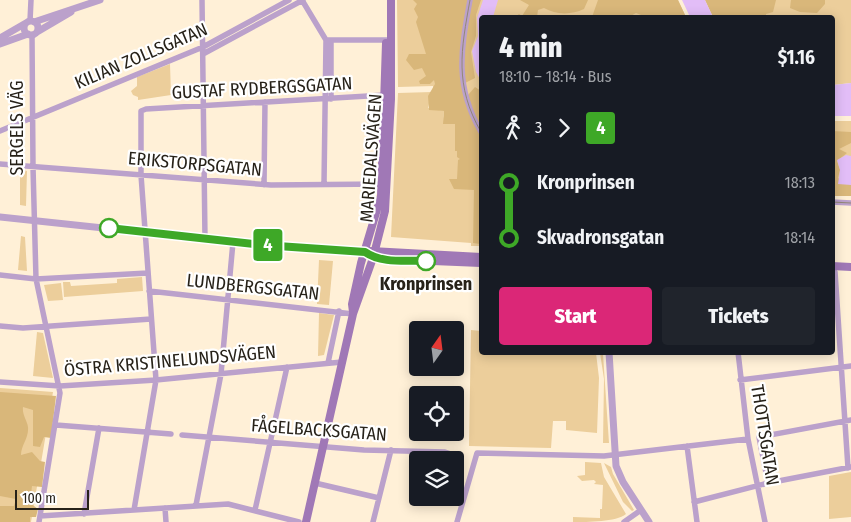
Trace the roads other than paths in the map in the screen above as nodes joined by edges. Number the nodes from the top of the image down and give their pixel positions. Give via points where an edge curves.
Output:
1 (31, 0) edge
2 (100, 0) edge
3 (202, 0) edge
4 (289, 0) edge
5 (303, 0) edge
6 (386, 0) edge
7 (391, 0) edge
8 (470, 0) edge
9 (72, 10) junction
10 (30, 22) junction
11 (32, 34) junction
12 (0, 38) edge
13 (328, 40) junction
14 (389, 40) junction
15 (0, 44) edge
16 (203, 47) junction
17 (203, 54) junction
18 (385, 95) junction
19 (328, 99) junction
20 (265, 102) junction
21 (203, 107) junction
22 (34, 117) junction
23 (479, 128) edge
24 (0, 131) edge
25 (0, 164) edge
26 (32, 167) junction
27 (141, 175) junction
28 (204, 180) junction
29 (324, 184) junction
30 (384, 184) junction
31 (264, 185) junction
32 (835, 202) edge
33 (851, 202) edge
34 (0, 218) edge
35 (34, 221) junction
36 (145, 232) junction
37 (205, 239) junction
38 (233, 242) junction
39 (365, 252) junction
40 (374, 254) junction
41 (479, 257) edge
42 (479, 263) edge
43 (851, 267) edge
44 (835, 270) edge
45 (835, 270) edge
46 (851, 272) edge
47 (148, 273) junction
48 (0, 275) edge
49 (36, 279) junction
50 (835, 289) edge
51 (149, 291) junction
52 (227, 299) junction
53 (339, 311) junction
54 (353, 314) junction
55 (151, 319) junction
56 (0, 326) edge
57 (46, 326) junction
58 (609, 355) edge
59 (738, 355) edge
60 (342, 362) junction
61 (328, 363) junction
62 (843, 366) junction
63 (851, 366) edge
64 (287, 367) junction
65 (221, 374) junction
66 (156, 380) junction
67 (740, 380) junction
68 (0, 382) edge
69 (60, 386) junction
70 (849, 420) edge
71 (56, 425) junction
72 (99, 428) junction
73 (148, 432) junction
74 (171, 434) dead end
75 (182, 435) dead end
76 (209, 438) junction
77 (748, 439) junction
78 (270, 443) junction
79 (687, 446) junction
80 (323, 447) junction
81 (390, 450) junction
82 (418, 451) edge
83 (615, 455) junction
84 (850, 468) edge
85 (315, 483) junction
86 (768, 483) junction
87 (757, 487) junction
88 (379, 498) junction
89 (694, 502) junction
90 (196, 505) junction
91 (164, 508) junction
92 (134, 510) junction
93 (255, 510) junction
94 (642, 510) junction
95 (84, 514) junction
96 (40, 519) edge
97 (632, 520) edge
98 (166, 522) edge
99 (300, 522) edge
100 (306, 522) edge
101 (373, 522) edge
102 (457, 522) edge
103 (624, 522) edge
104 (649, 522) edge
105 (697, 522) edge
106 (765, 522) edge

1 - 10 street
2 - 9 street
3 - 16 street
4 - 16 street, KILIAN ZOLLSGATAN
5 - 13 street
5 - 17 street, KILIAN ZOLLSGATAN
6 - 14 main road, MARIEDALSVÄGEN
7 - 14 main road, MARIEDALSVÄGEN
8 - 23 street via 461,57 462,78 470,111
9 - 10 street
9 - 11 street
10 - 11 street via 24,28
10 - 11 street via 38,27
10 - 12 street
11 - 15 street
11 - 22 street, SERGELS VÄG
13 - 14 street
13 - 19 street
14 - 18 main road, MARIEDALSVÄGEN
14 - 30 main road, MARIEDALSVÄGEN via 391,99
16 - 17 street
16 - 22 street, KILIAN ZOLLSGATAN
17 - 21 street
18 - 19 street, GUSTAF RYDBERGSGATAN
18 - 30 main road, MARIEDALSVÄGEN
19 - 20 street, GUSTAF RYDBERGSGATAN
19 - 29 street
20 - 21 street, GUSTAF RYDBERGSGATAN
20 - 31 street
21 - 27 street, GUSTAF RYDBERGSGATAN via 146,109 141,112
21 - 28 street
22 - 24 street, KILIAN ZOLLSGATAN
22 - 26 street, SERGELS VÄG
25 - 26 street, ERIKSTORPSGATAN
26 - 27 street, ERIKSTORPSGATAN
26 - 35 street, SERGELS VÄG
27 - 28 street, ERIKSTORPSGATAN
27 - 36 street
28 - 31 street, ERIKSTORPSGATAN
28 - 37 street
29 - 30 street, ERIKSTORPSGATAN
29 - 31 street, ERIKSTORPSGATAN
30 - 39 main road, MARIEDALSVÄGEN
30 - 40 main road, MARIEDALSVÄGEN via 385,211
32 - 33 street
34 - 35 street
35 - 36 street
35 - 49 street, SERGELS VÄG
36 - 37 street
36 - 47 street
37 - 38 street
38 - 39 street
38 - 52 street
39 - 40 main road
39 - 54 main road, MARIEDALSVÄGEN via 352,304
40 - 41 main road
40 - 42 main road
40 - 54 main road, MARIEDALSVÄGEN
43 - 44 main road
45 - 46 main road
47 - 49 street
47 - 51 street
48 - 49 street
49 - 57 street, SERGELS VÄG
50 - 62 street
51 - 52 street, LUNDBERGSGATAN
51 - 55 street
52 - 53 street, LUNDBERGSGATAN
52 - 65 street
53 - 54 street, LUNDBERGSGATAN
53 - 61 street
54 - 60 main road, MARIEDALSVÄGEN
55 - 57 street
55 - 66 street
56 - 57 street
57 - 69 street, SERGELS VÄG
58 - 83 street
59 - 67 street, THOTTSGATAN
60 - 61 street, ÖSTRA KRISTINELUNDSVÄGEN
60 - 80 main road, MARIEDALSVÄGEN
61 - 64 street, ÖSTRA KRISTINELUNDSVÄGEN
62 - 63 street
62 - 67 street
62 - 70 street
64 - 65 street, ÖSTRA KRISTINELUNDSVÄGEN
64 - 78 street
65 - 66 street, ÖSTRA KRISTINELUNDSVÄGEN
65 - 76 street
66 - 69 street, ÖSTRA KRISTINELUNDSVÄGEN
66 - 73 street
67 - 77 street, THOTTSGATAN
68 - 69 street, ÖSTRA KRISTINELUNDSVÄGEN
69 - 71 street, SERGELS VÄG
70 - 84 street
70 - 86 street, THOTTSGATAN via 759,437
71 - 72 street
71 - 96 street, SERGELS VÄG
72 - 73 street
72 - 95 street
73 - 74 street
73 - 92 street
75 - 76 street, FÅGELBACKSGATAN
76 - 78 street, FÅGELBACKSGATAN
76 - 90 street
77 - 79 street
77 - 87 street, THOTTSGATAN
78 - 80 street, FÅGELBACKSGATAN
78 - 93 street
79 - 83 street
79 - 89 street
80 - 81 street, FÅGELBACKSGATAN
80 - 85 main road, MARIEDALSVÄGEN
81 - 82 street, FÅGELBACKSGATAN
81 - 88 street
83 - 94 street via 617,470
83 - 102 street via 477,453
84 - 86 street
85 - 88 street
85 - 100 main road, MARIEDALSVÄGEN
86 - 87 street
87 - 89 street
87 - 106 street, THOTTSGATAN
88 - 101 street
89 - 105 street
90 - 91 street
90 - 93 street via 228,504
91 - 92 street
91 - 98 street
92 - 95 street
93 - 99 street
94 - 97 street
94 - 104 street
95 - 96 street
97 - 103 street

